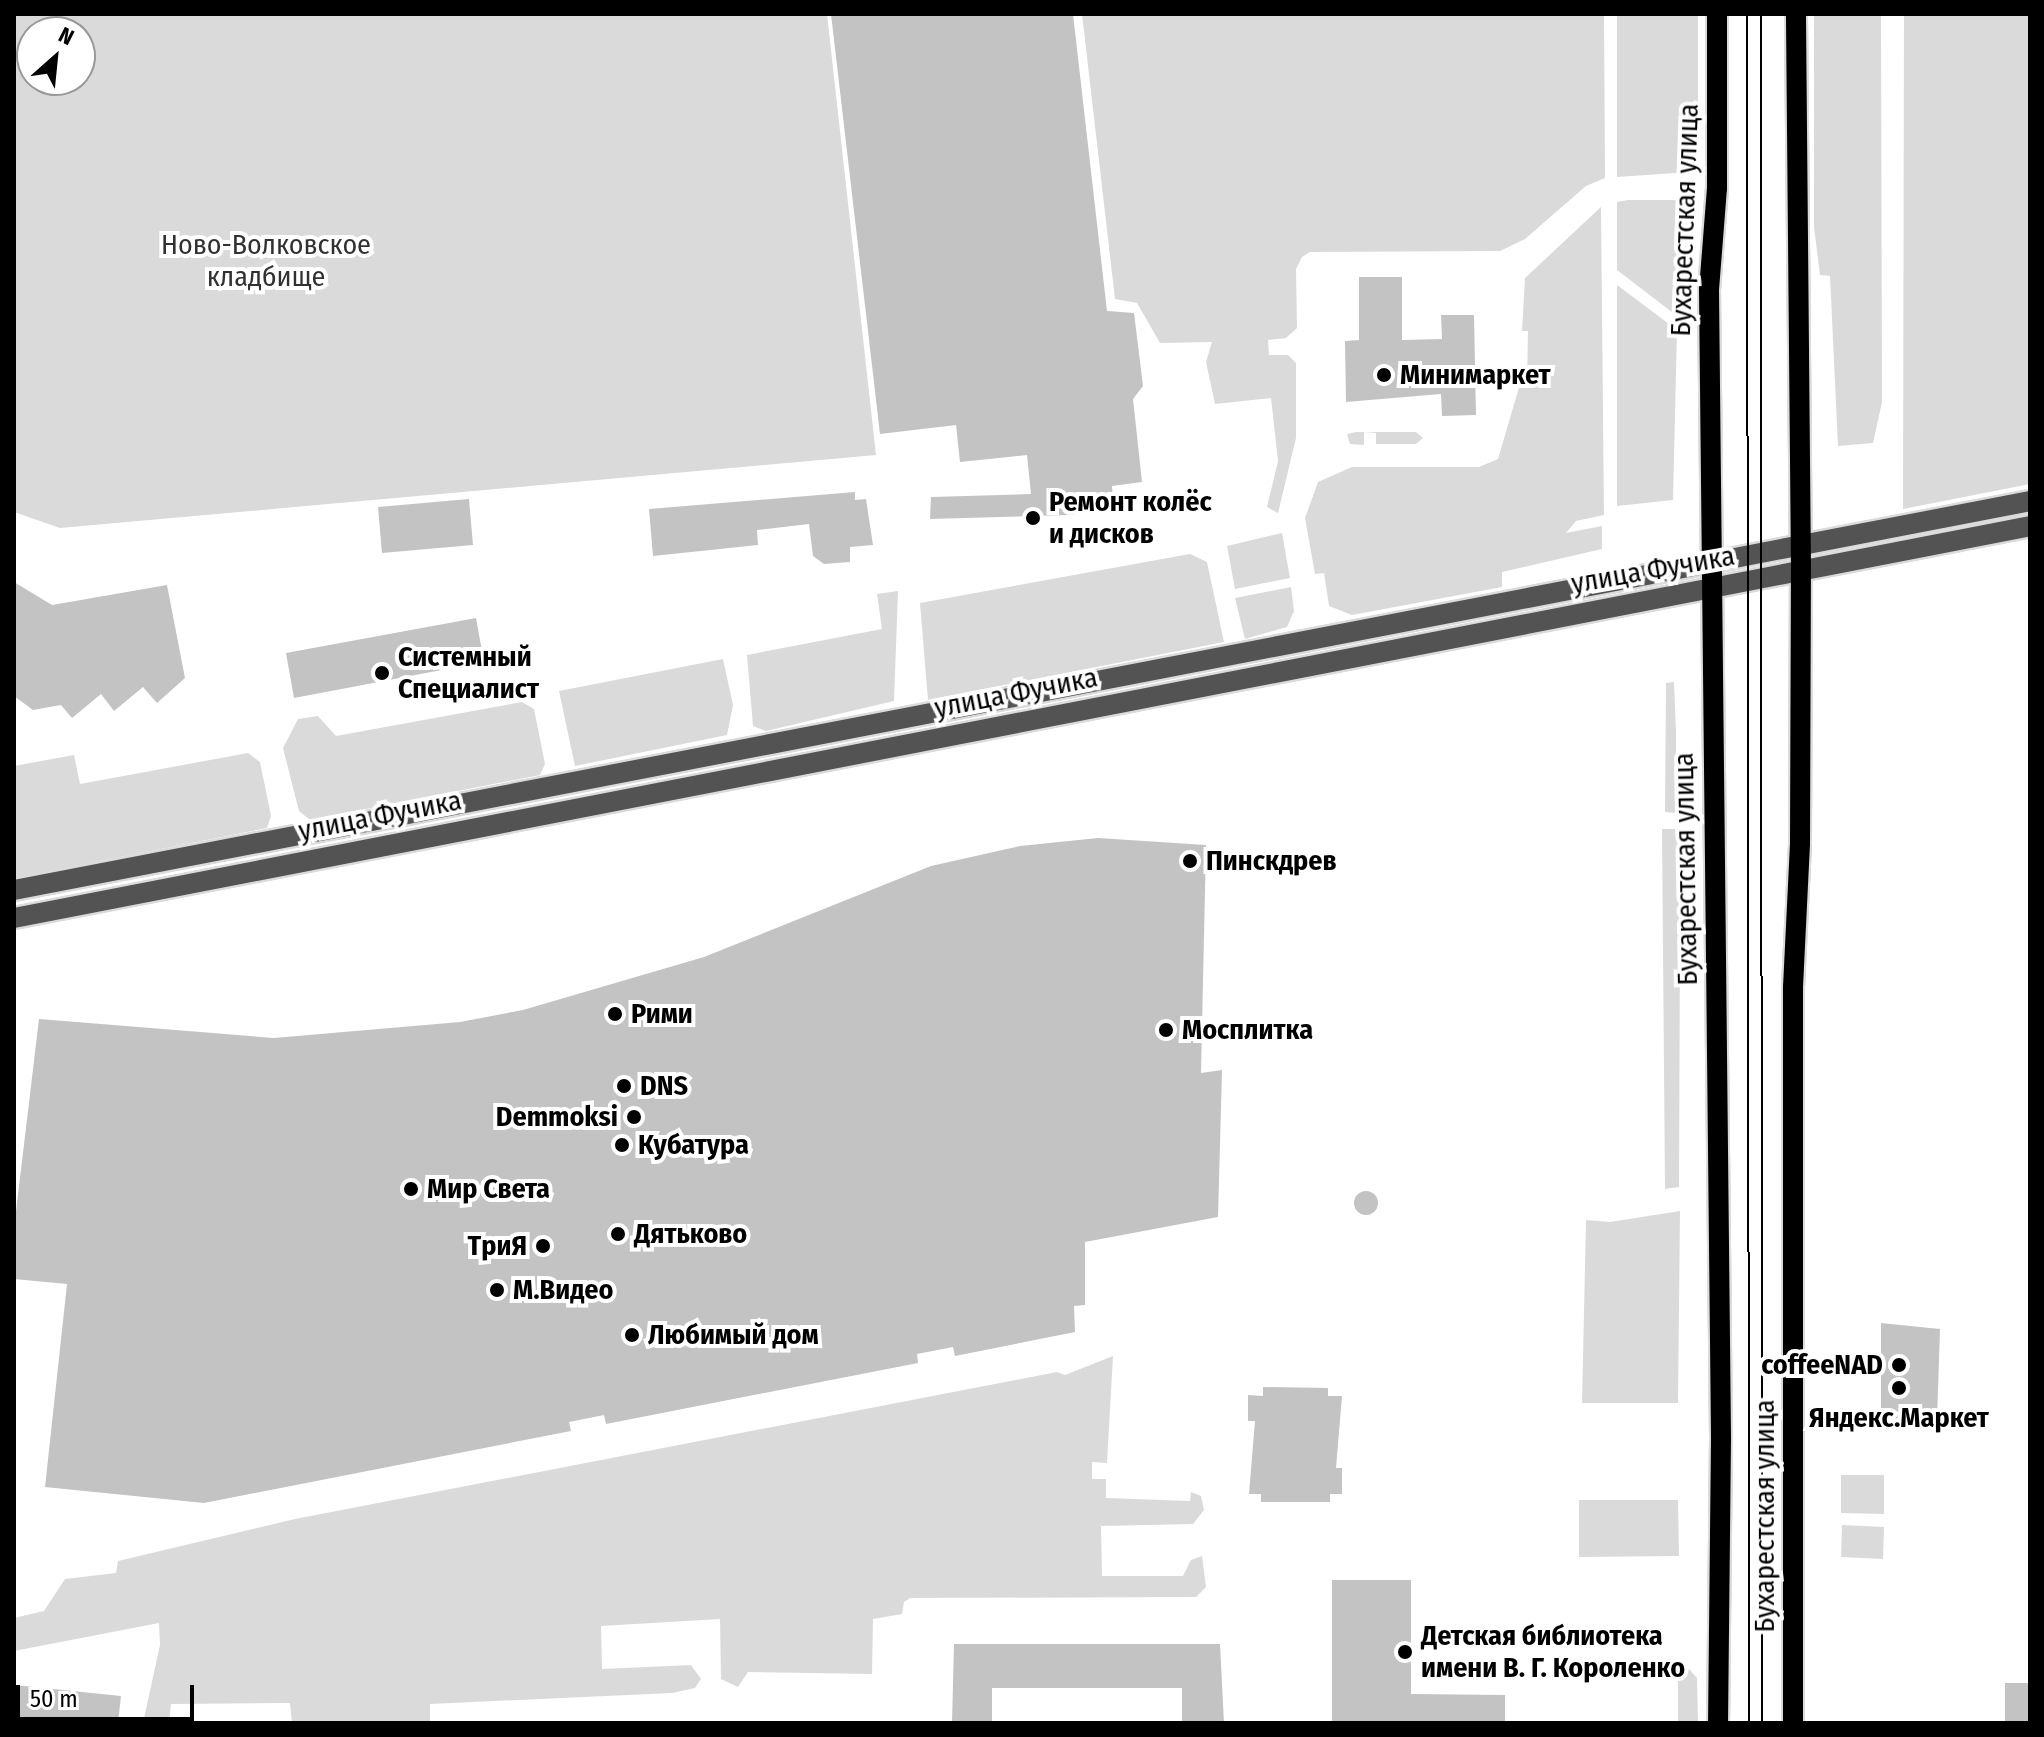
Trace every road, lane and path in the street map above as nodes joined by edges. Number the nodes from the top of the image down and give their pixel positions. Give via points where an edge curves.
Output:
1 (1717, 14) edge
2 (1796, 14) edge
3 (2030, 501) edge
4 (2030, 526) edge
5 (1800, 546) junction
6 (1710, 564) junction
7 (1801, 570) junction
8 (1710, 588) junction
9 (14, 890) edge
10 (14, 918) edge
11 (1718, 1723) edge
12 (1793, 1723) edge

1 - 6 main road, Бухарестская улица via 1717,188 1709,290
2 - 5 main road, Бухарестская улица
3 - 5 street, улица Фучика
4 - 7 street, улица Фучика
5 - 6 street, улица Фучика
5 - 7 main road, Бухарестская улица
6 - 8 main road, Бухарестская улица
6 - 9 street, улица Фучика
7 - 8 street, улица Фучика
7 - 12 main road, Бухарестская улица via 1800,843 1793,987
8 - 10 street, улица Фучика
8 - 11 main road, Бухарестская улица via 1721,1424

